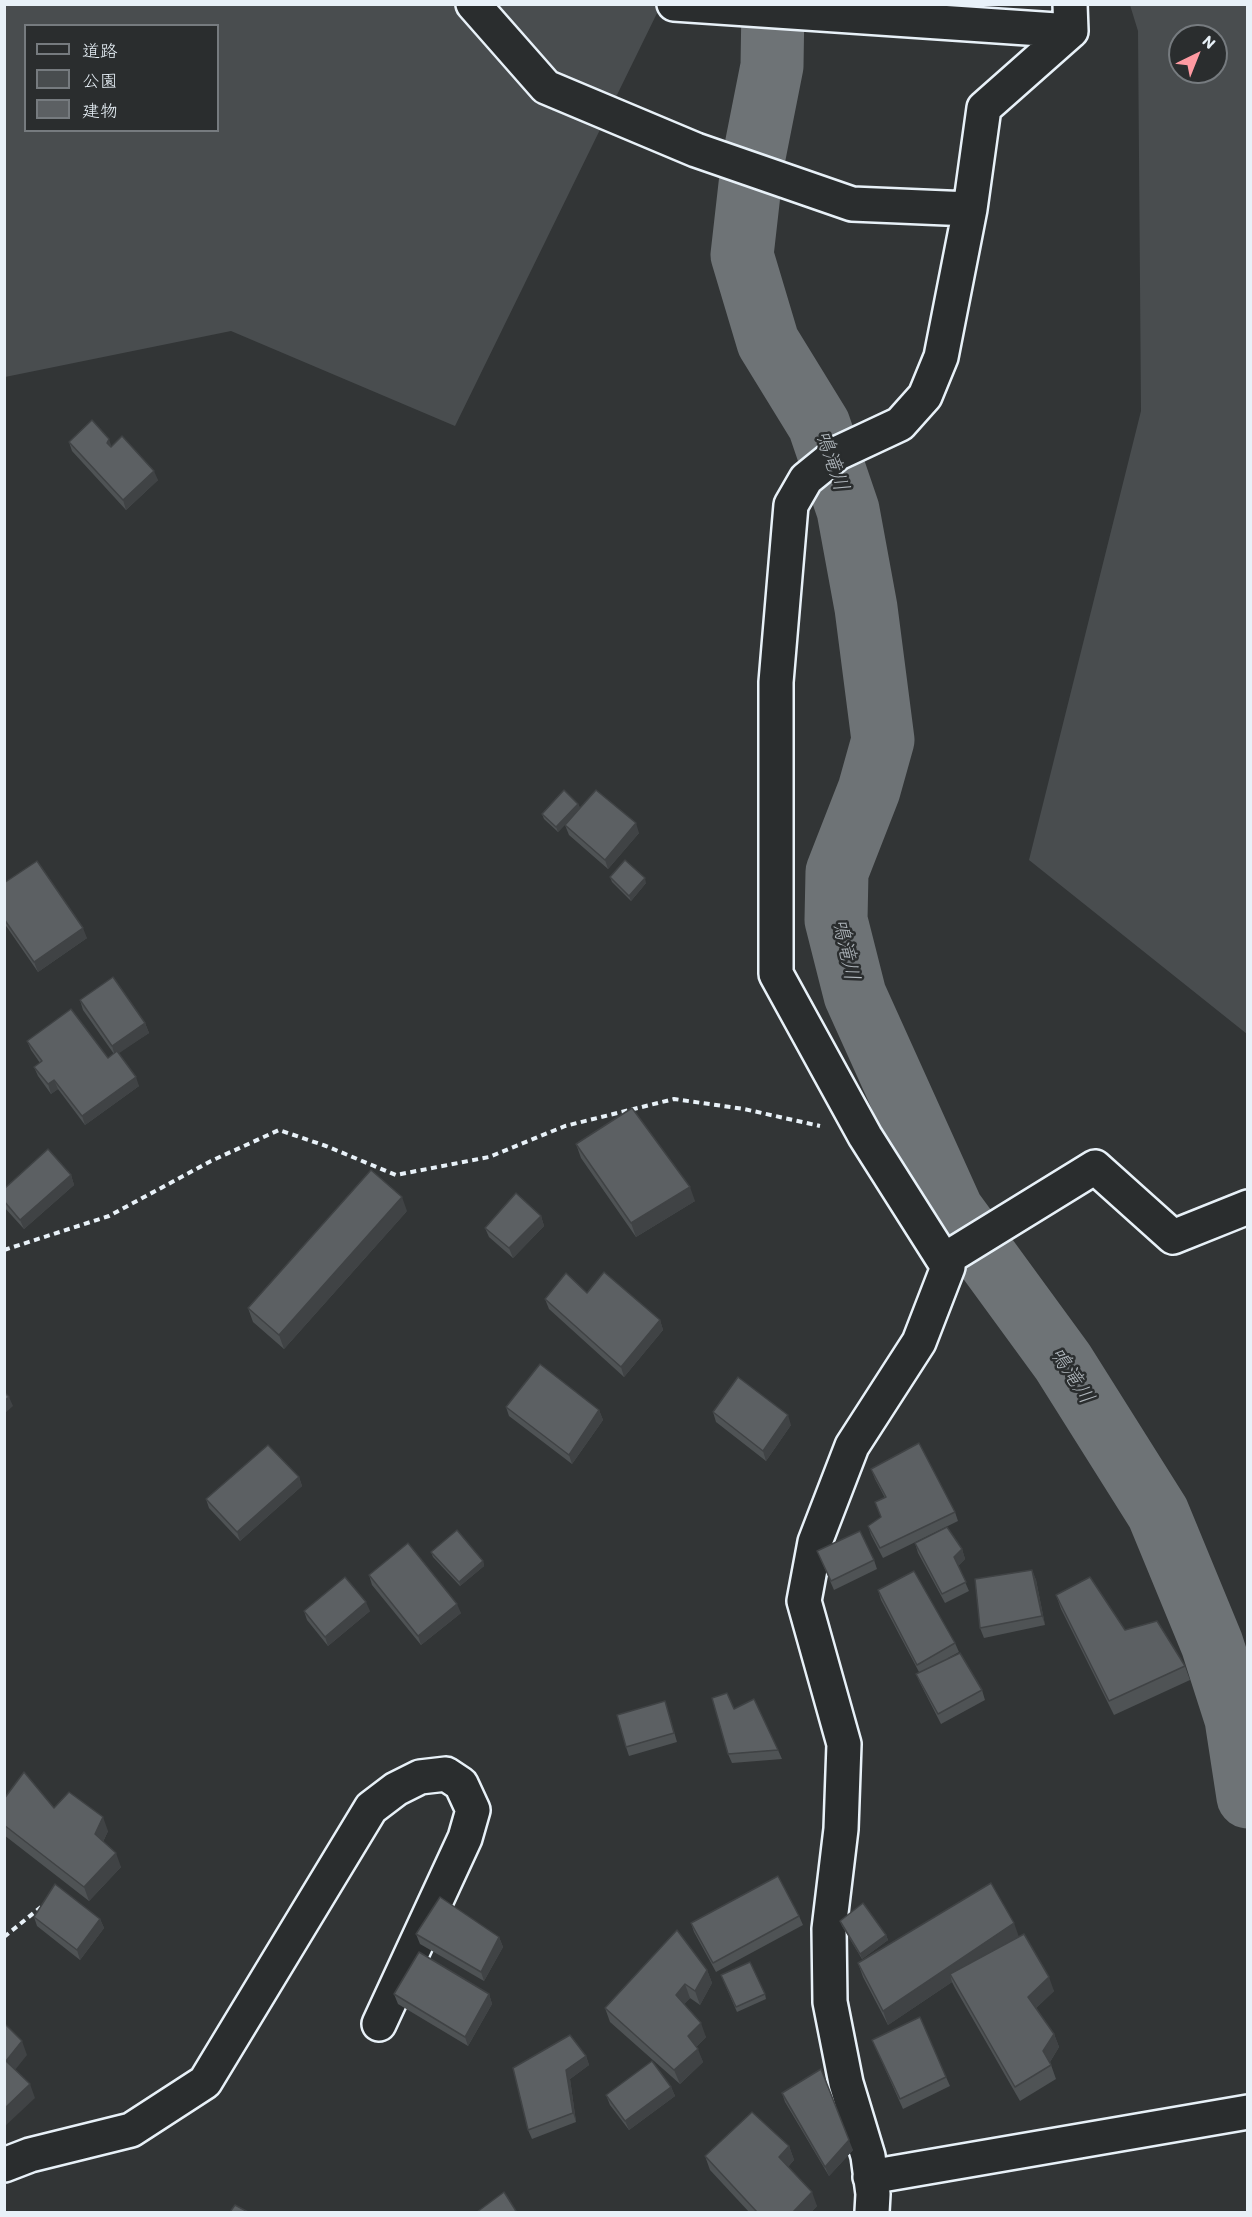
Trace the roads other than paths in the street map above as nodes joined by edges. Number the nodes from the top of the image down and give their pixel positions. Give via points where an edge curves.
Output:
1 (473, 4) edge
2 (674, 4) edge
3 (1071, 18) edge
4 (970, 209) junction
5 (1248, 1207) edge
6 (944, 1260) junction
7 (379, 2024) dead end
8 (1248, 2112) edge
9 (4, 2165) edge
10 (870, 2177) junction
11 (872, 2212) edge

1 - 4 street via 546,87 696,150 852,204
2 - 3 street
3 - 4 street via 984,108
4 - 6 street via 941,357 924,396 900,424 838,453 807,479 791,505 776,682 776,974 865,1136
5 - 6 street via 1173,1237 1095,1167
6 - 10 street via 948,1267 919,1342 852,1446 814,1542 804,1601 844,1744 841,1829 829,1929 830,2002
7 - 9 street via 465,1838 473,1810 461,1784 446,1774 420,1777 371,1808 205,2082 131,2130
8 - 10 street
10 - 11 street

